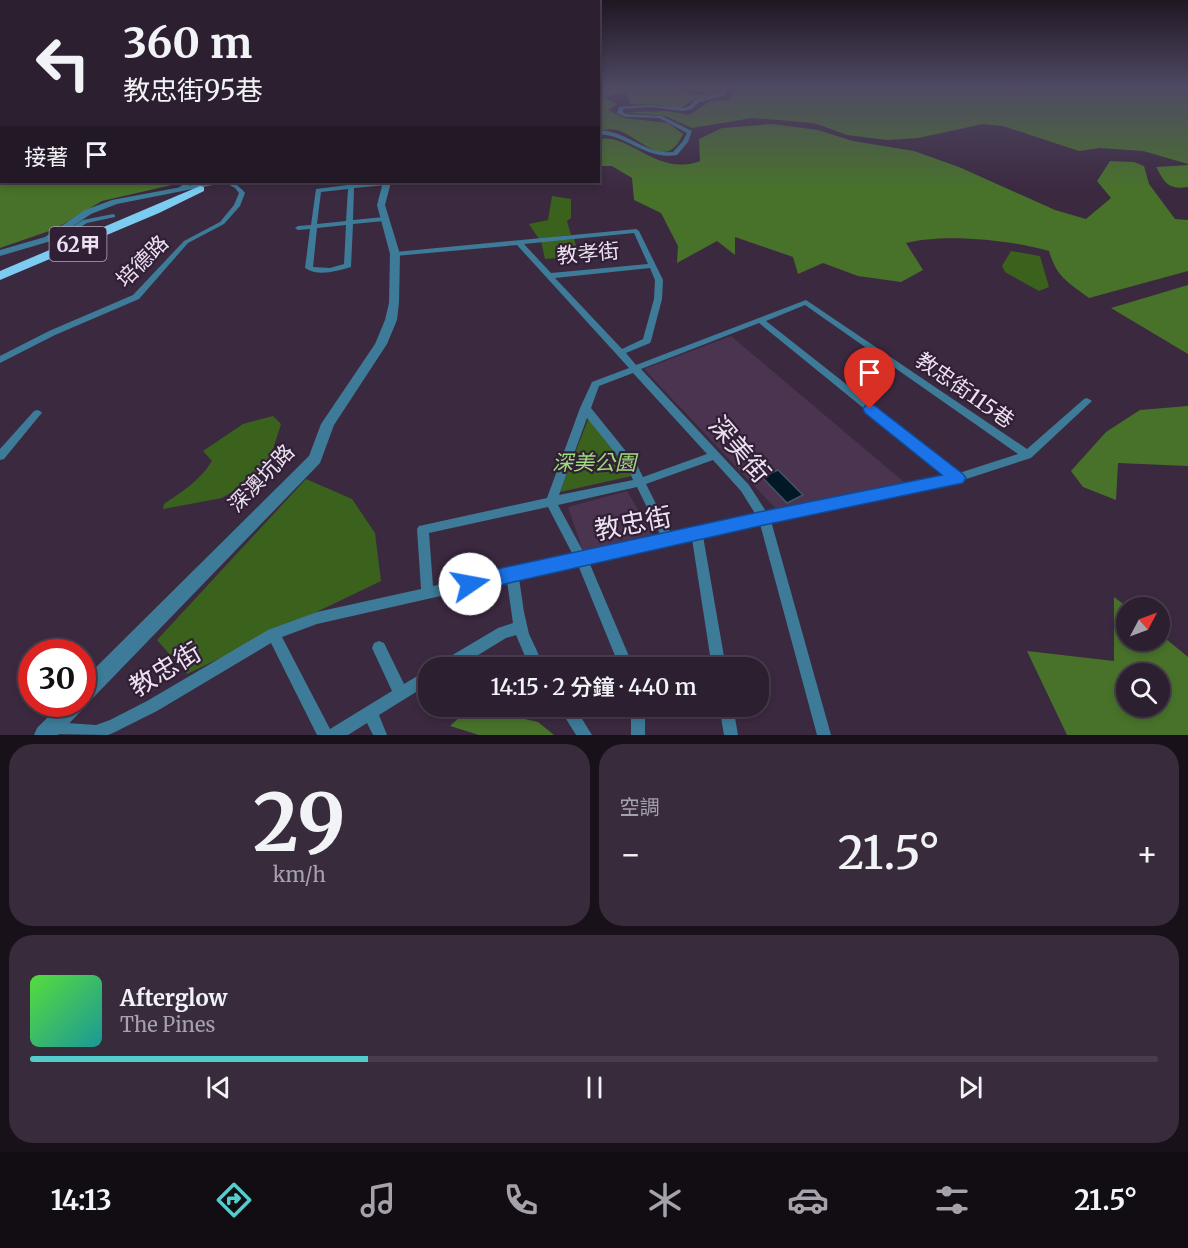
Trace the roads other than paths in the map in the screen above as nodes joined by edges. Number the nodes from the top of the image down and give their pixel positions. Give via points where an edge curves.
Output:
1 (669, 121) edge
2 (600, 132) edge
3 (213, 183) edge
4 (228, 183) edge
5 (369, 183) edge
6 (387, 183) edge
7 (351, 184) edge
8 (191, 187) edge
9 (152, 210) junction
10 (112, 216) dead end
11 (384, 219) junction
12 (350, 223) junction
13 (314, 227) junction
14 (298, 228) dead end
15 (48, 239) junction
16 (519, 243) junction
17 (0, 254) edge
18 (395, 254) junction
19 (652, 266) junction
20 (0, 271) edge
21 (0, 276) edge
22 (549, 276) junction
23 (760, 320) junction
24 (619, 353) junction
25 (0, 360) edge
26 (635, 369) junction
27 (1087, 401) dead end
28 (585, 408) junction
29 (37, 413) dead end
30 (715, 455) junction
31 (1027, 455) junction
32 (0, 456) edge
33 (957, 478) junction
34 (638, 483) junction
35 (551, 502) junction
36 (764, 518) junction
37 (697, 534) junction
38 (669, 541) junction
39 (581, 558) junction
40 (512, 574) junction
41 (427, 593) junction
42 (519, 628) junction
43 (273, 634) junction
44 (379, 648) dead end
45 (462, 657) edge
46 (531, 657) edge
47 (622, 657) edge
48 (717, 657) edge
49 (96, 681) edge
50 (418, 683) edge
51 (401, 693) junction
52 (370, 712) junction
53 (61, 717) edge
54 (573, 717) edge
55 (638, 717) edge
56 (728, 717) edge
57 (47, 732) edge
58 (325, 735) edge
59 (334, 735) edge
60 (381, 735) edge
61 (585, 735) edge
62 (638, 735) edge
63 (731, 735) edge
64 (824, 735) edge

1 - 2 street via 690,132 675,154 656,154 616,134
3 - 8 street
4 - 25 street, 培德路 via 242,193 237,206 222,223 186,242 136,297
5 - 7 street
6 - 11 street, 深澳坑路 via 381,205
7 - 12 street
7 - 13 street via 318,190
8 - 9 highway, 62甲
8 - 15 street via 106,205
9 - 20 highway, 62甲
9 - 21 highway, 62甲
10 - 15 street via 85,220 61,237
11 - 12 street
11 - 18 street, 深澳坑路
12 - 13 street
12 - 13 street via 348,265 330,270 309,268
13 - 14 street
15 - 17 street
16 - 18 street
16 - 19 street via 636,231
16 - 22 street, 教孝街
18 - 49 street, 深澳坑路 via 391,320 381,344 328,424 315,459
19 - 22 street, 教孝街
19 - 24 street via 659,287 647,341
22 - 24 street, 深美街
23 - 26 street
23 - 31 street, 教忠街115巷 via 809,303
23 - 33 street
24 - 26 street, 深美街
26 - 28 street via 595,384
26 - 30 street, 深美街
27 - 31 street, 教忠街
28 - 34 street via 633,468
28 - 35 street
29 - 32 street
30 - 34 street
30 - 36 street, 深美街 via 745,488
31 - 33 street, 教忠街
33 - 36 street, 教忠街
34 - 35 street
34 - 38 street
35 - 39 street
35 - 41 street via 423,529
36 - 37 street, 教忠街
36 - 64 street, 深美街
37 - 38 street, 教忠街
37 - 48 street
38 - 39 street, 教忠街
39 - 40 street, 教忠街
39 - 47 street
40 - 41 street, 教忠街
40 - 42 street
41 - 43 street, 教忠街 via 317,618
42 - 45 street via 503,632
42 - 46 street
43 - 57 street, 教忠街 via 113,726 88,732
43 - 58 street
44 - 51 street
50 - 51 street
51 - 52 street
52 - 59 street
52 - 60 street
53 - 57 street
54 - 61 street
55 - 62 street
56 - 63 street

